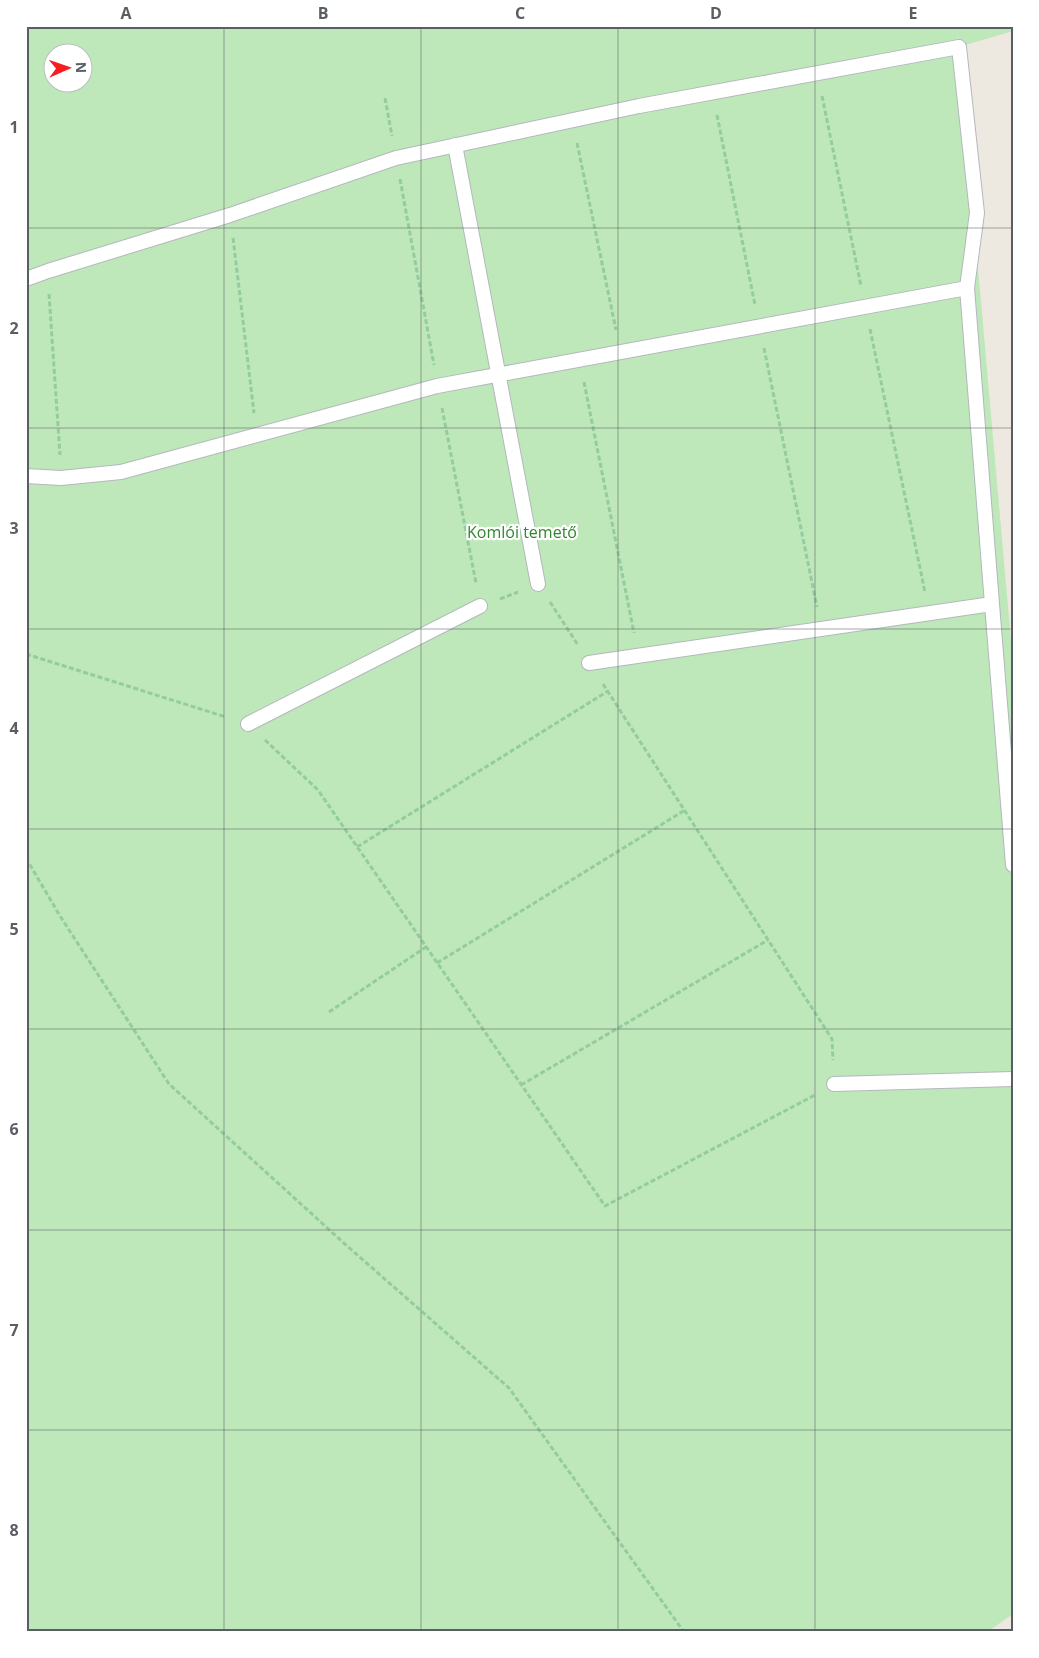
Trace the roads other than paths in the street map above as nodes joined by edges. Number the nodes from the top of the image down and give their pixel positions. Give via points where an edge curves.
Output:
1 (454, 145) junction
2 (26, 279) edge
3 (967, 288) junction
4 (498, 374) junction
5 (26, 476) edge
6 (538, 584) road end
7 (992, 604) junction
8 (480, 606) road end
9 (589, 663) road end
10 (248, 724) road end
11 (1013, 865) edge
12 (1013, 1079) edge
13 (834, 1084) road end

1 - 2 lane via 396,158 230,215
1 - 3 lane via 959,47 978,213
1 - 4 lane
3 - 4 lane
3 - 7 lane
4 - 5 lane via 438,386 122,472 61,478
4 - 6 lane
7 - 9 lane
7 - 11 lane
8 - 10 lane
12 - 13 lane

